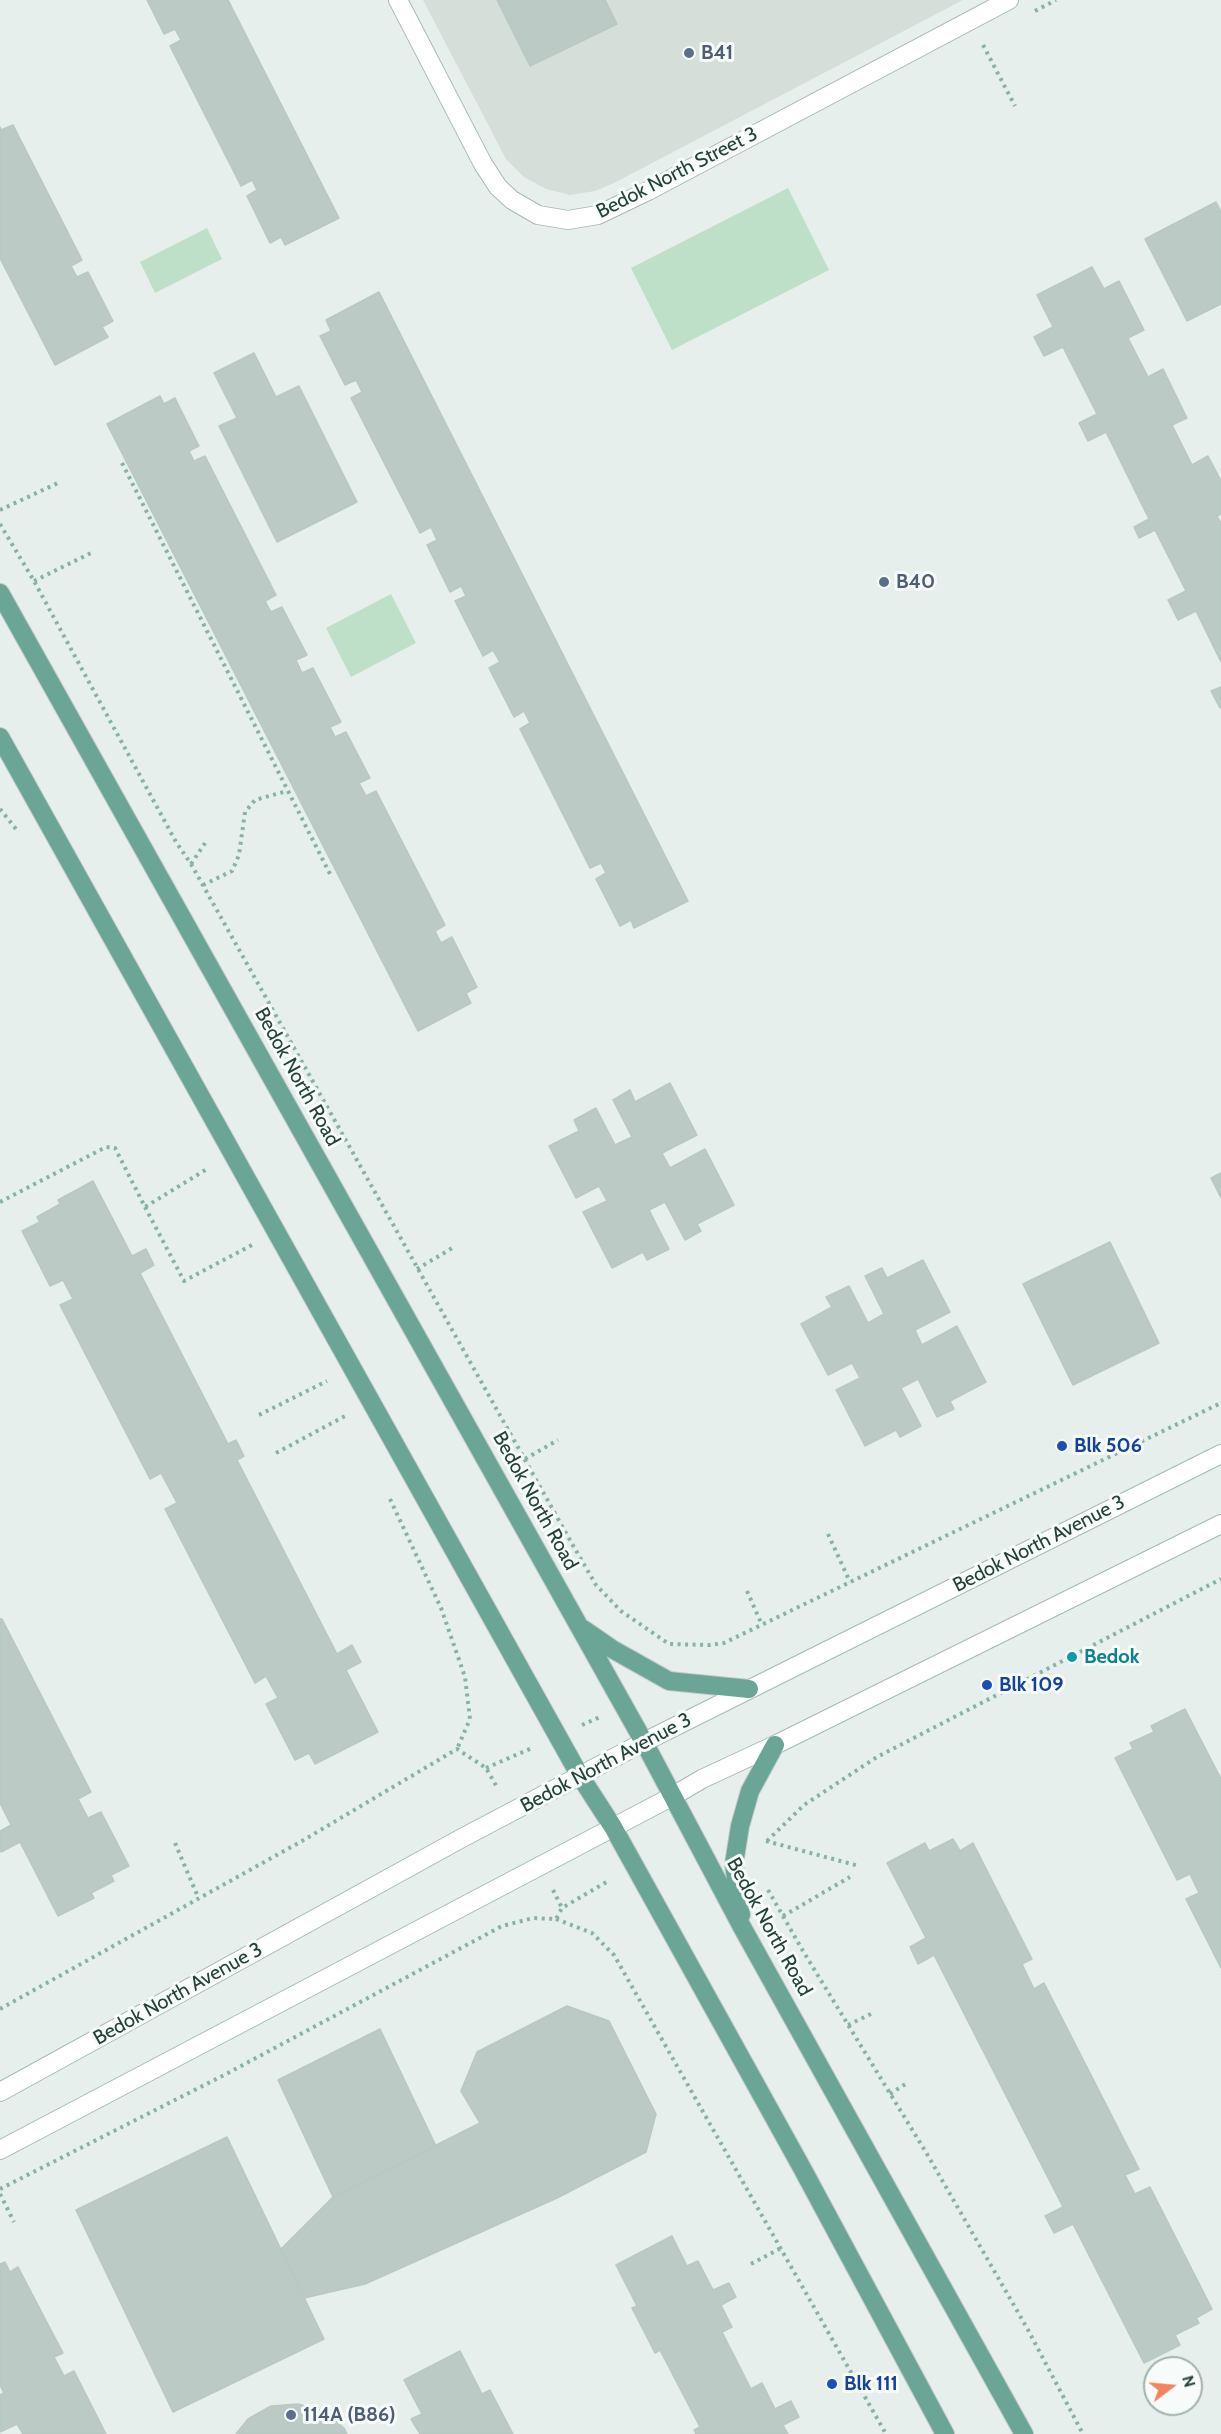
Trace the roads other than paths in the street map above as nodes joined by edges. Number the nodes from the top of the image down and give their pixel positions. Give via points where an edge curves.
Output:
1 (398, 0) edge
2 (1010, 0) edge
3 (0, 592) edge
4 (0, 737) edge
5 (1221, 1454) edge
6 (1221, 1524) edge
7 (579, 1626) junction
8 (749, 1689) junction
9 (644, 1742) junction
10 (775, 1746) junction
11 (580, 1776) junction
12 (673, 1796) junction
13 (613, 1827) junction
14 (742, 1927) junction
15 (0, 2092) edge
16 (0, 2150) edge
17 (945, 2434) edge
18 (1024, 2434) edge

1 - 2 main road, Bedok North Street 3 via 498,187 538,215 568,220 598,215 648,192
3 - 7 main road, Bedok North Road
4 - 11 main road
5 - 8 main road, Bedok North Avenue 3
6 - 10 main road
7 - 8 main road via 669,1682
7 - 9 main road, Bedok North Road
8 - 9 main road, Bedok North Avenue 3
9 - 11 main road, Bedok North Avenue 3
9 - 12 main road, Bedok North Road
10 - 12 main road
10 - 14 main road via 750,1791 740,1826 734,1864
11 - 13 main road
11 - 15 main road, Bedok North Avenue 3
12 - 13 main road
12 - 14 main road, Bedok North Road
13 - 16 main road
13 - 17 main road
14 - 18 main road, Bedok North Road

